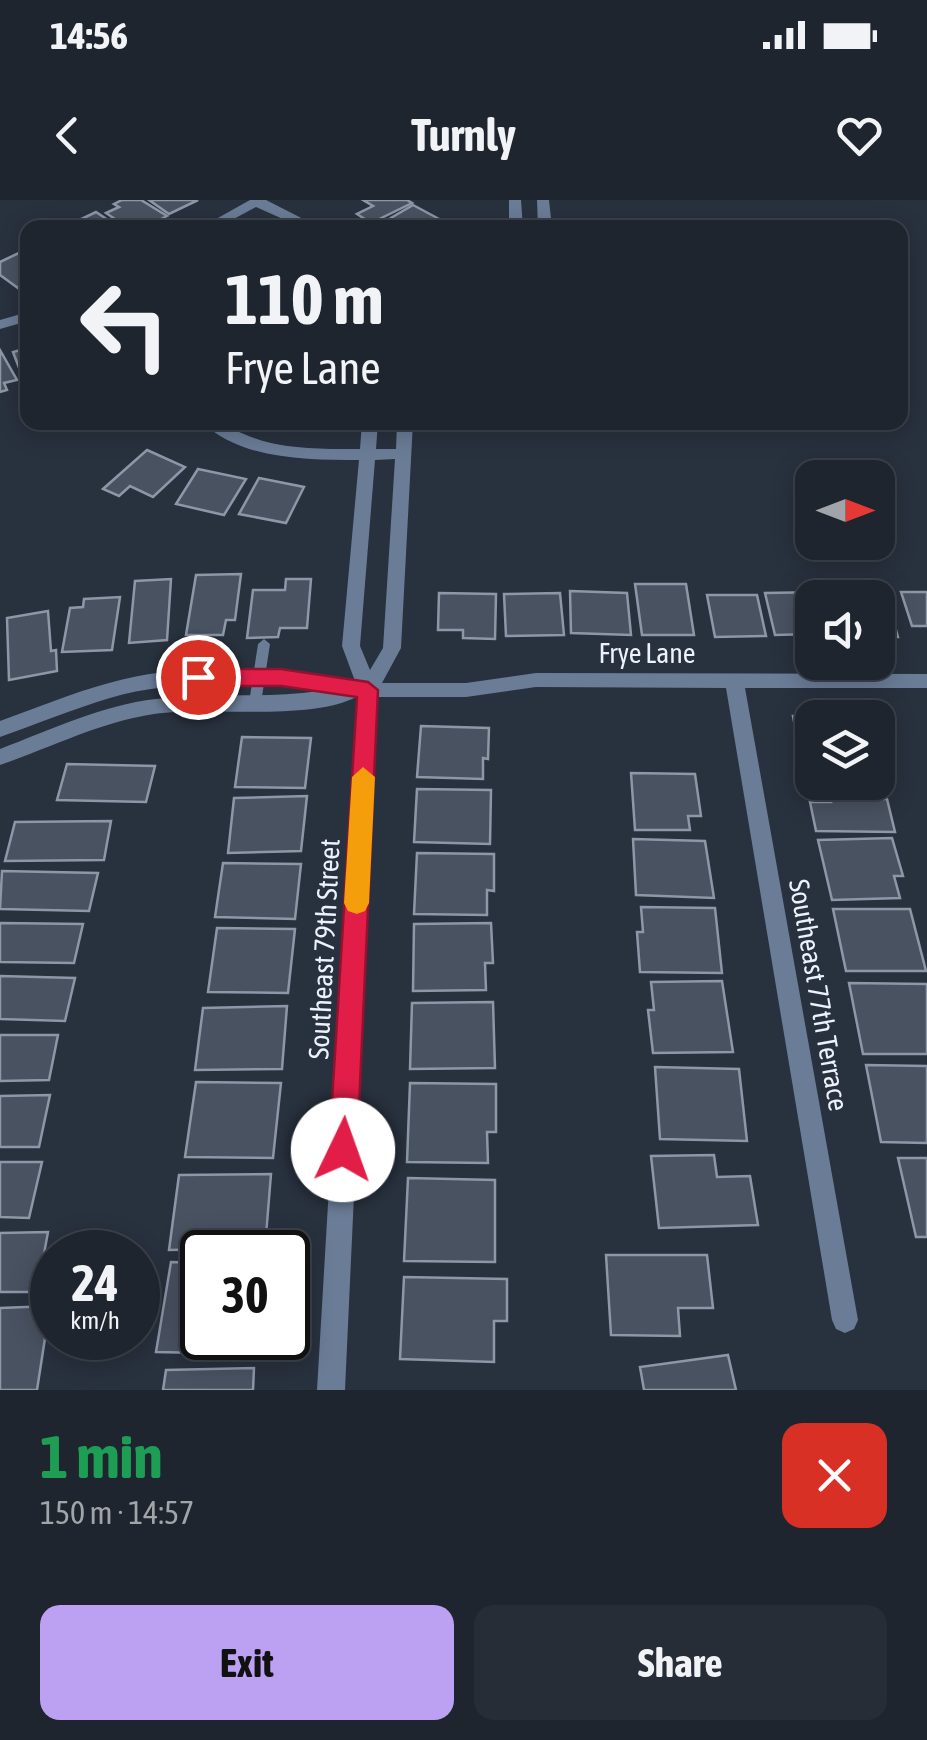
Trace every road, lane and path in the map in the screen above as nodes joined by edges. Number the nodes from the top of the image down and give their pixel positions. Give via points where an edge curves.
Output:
1 (258, 201) edge
2 (221, 220) edge
3 (298, 220) edge
4 (224, 430) edge
5 (369, 430) edge
6 (404, 430) edge
7 (367, 454) junction
8 (402, 454) junction
9 (264, 644) dead end
10 (259, 678) junction
11 (174, 680) junction
12 (927, 680) edge
13 (734, 681) junction
14 (368, 690) junction
15 (70, 703) junction
16 (254, 703) junction
17 (173, 704) junction
18 (80, 726) junction
19 (0, 729) edge
20 (0, 757) edge
21 (845, 1320) dead end
22 (331, 1390) edge

1 - 2 street
1 - 3 street
4 - 7 street via 273,450
5 - 7 street, Southeast 79th Street
6 - 8 street, Southeast 79th Street
7 - 8 street
7 - 14 street, Southeast 79th Street via 351,646
8 - 14 street, Southeast 79th Street via 392,648
9 - 10 lane
10 - 11 street, Frye Lane
10 - 14 street, Frye Lane
10 - 16 lane
11 - 15 street, Frye Lane
11 - 17 lane
12 - 13 street, Frye Lane
13 - 14 street, Frye Lane via 536,680 466,690
13 - 21 street, Southeast 77th Terrace
14 - 16 street, Frye Lane
14 - 22 street, Southeast 79th Street
15 - 18 lane
15 - 19 street, Frye Lane
16 - 17 street, Frye Lane
17 - 18 street, Frye Lane
18 - 20 street, Frye Lane

